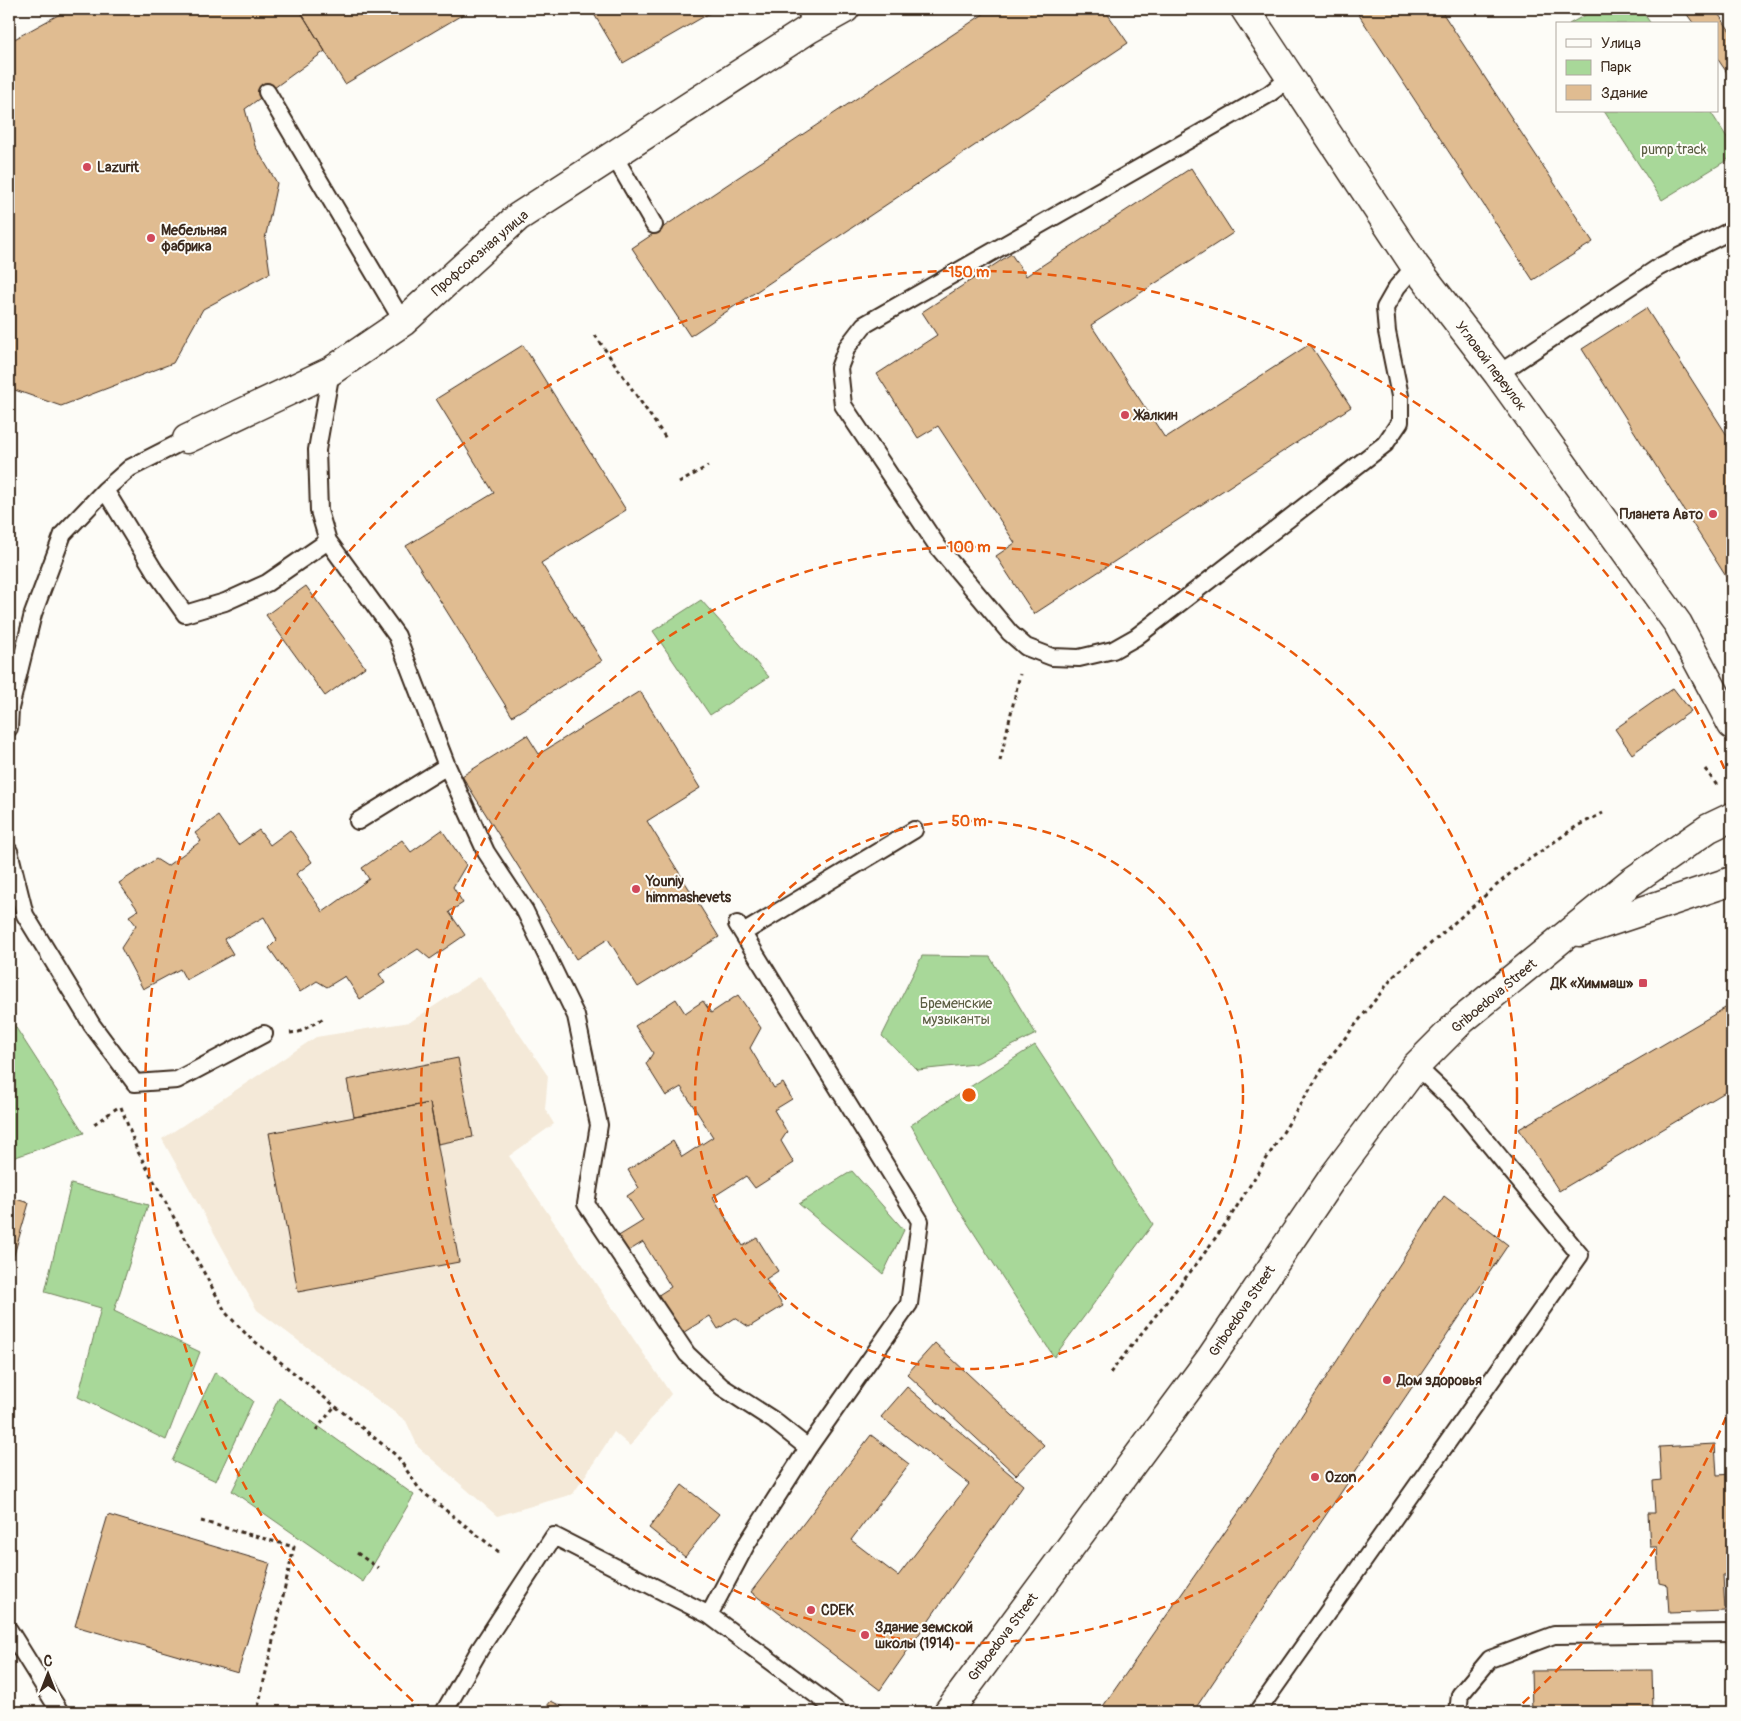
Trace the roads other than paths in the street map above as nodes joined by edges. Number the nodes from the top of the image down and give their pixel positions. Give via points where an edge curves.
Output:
1 (845, 9) edge
2 (1246, 9) edge
3 (808, 19) edge
4 (1290, 78) junction
5 (267, 92) dead end
6 (614, 156) junction
7 (654, 225) dead end
8 (1732, 230) edge
9 (1416, 266) junction
10 (403, 322) junction
11 (331, 371) junction
12 (1498, 374) junction
13 (187, 439) joint
14 (105, 490) junction
15 (328, 541) junction
16 (1732, 725) edge
17 (9, 728) edge
18 (446, 766) junction
19 (1732, 817) edge
20 (358, 821) dead end
21 (914, 830) dead end
22 (9, 851) edge
23 (1732, 881) edge
24 (1566, 937) junction
25 (264, 1034) dead end
26 (1416, 1066) junction
27 (808, 1448) junction
28 (709, 1615) junction
29 (9, 1630) edge
30 (1732, 1633) edge
31 (60, 1712) edge
32 (444, 1712) edge
33 (839, 1712) edge
34 (948, 1712) edge
35 (1257, 1712) edge
36 (1458, 1712) edge

1 - 3 street, Профсоюзная улица
2 - 4 street, Угловой переулок
3 - 6 street, Профсоюзная улица
4 - 9 street, Угловой переулок
4 - 9 lane via 1269,94 864,325 848,347 839,368 843,405 938,547 1010,633 1026,647 1052,657 1079,658 1113,650 1136,637 1385,444 1400,422 1400,396 1385,308 1397,287
5 - 10 lane
6 - 7 lane
6 - 10 street, Профсоюзная улица via 518,217
8 - 12 lane via 1659,267
9 - 12 street, Угловой переулок
10 - 11 street, Профсоюзная улица
11 - 13 street, Профсоюзная улица
11 - 15 lane via 317,450 319,511
12 - 16 street, Угловой переулок via 1678,624
13 - 14 lane via 130,468
14 - 15 lane via 184,614 225,602 267,582
14 - 17 lane via 63,534 33,614 10,708
15 - 18 lane via 397,636
18 - 20 lane
18 - 27 lane via 486,852 525,911 576,1016 599,1125 586,1204 687,1354 722,1387 773,1420
19 - 24 street, Griboedova Street via 1709,828 1631,882
21 - 27 lane via 740,928 920,1221 908,1304
22 - 25 lane via 24,915 92,1025 135,1083 177,1080
23 - 24 street, Griboedova Street
24 - 26 street, Griboedova Street via 1462,1020
26 - 34 street, Griboedova Street via 1333,1177 1210,1359
26 - 35 lane via 1457,1105 1580,1255
27 - 28 lane via 746,1545
28 - 32 lane via 554,1536 480,1649
28 - 33 lane
29 - 31 lane
30 - 36 lane via 1554,1635 1490,1659 1460,1695

